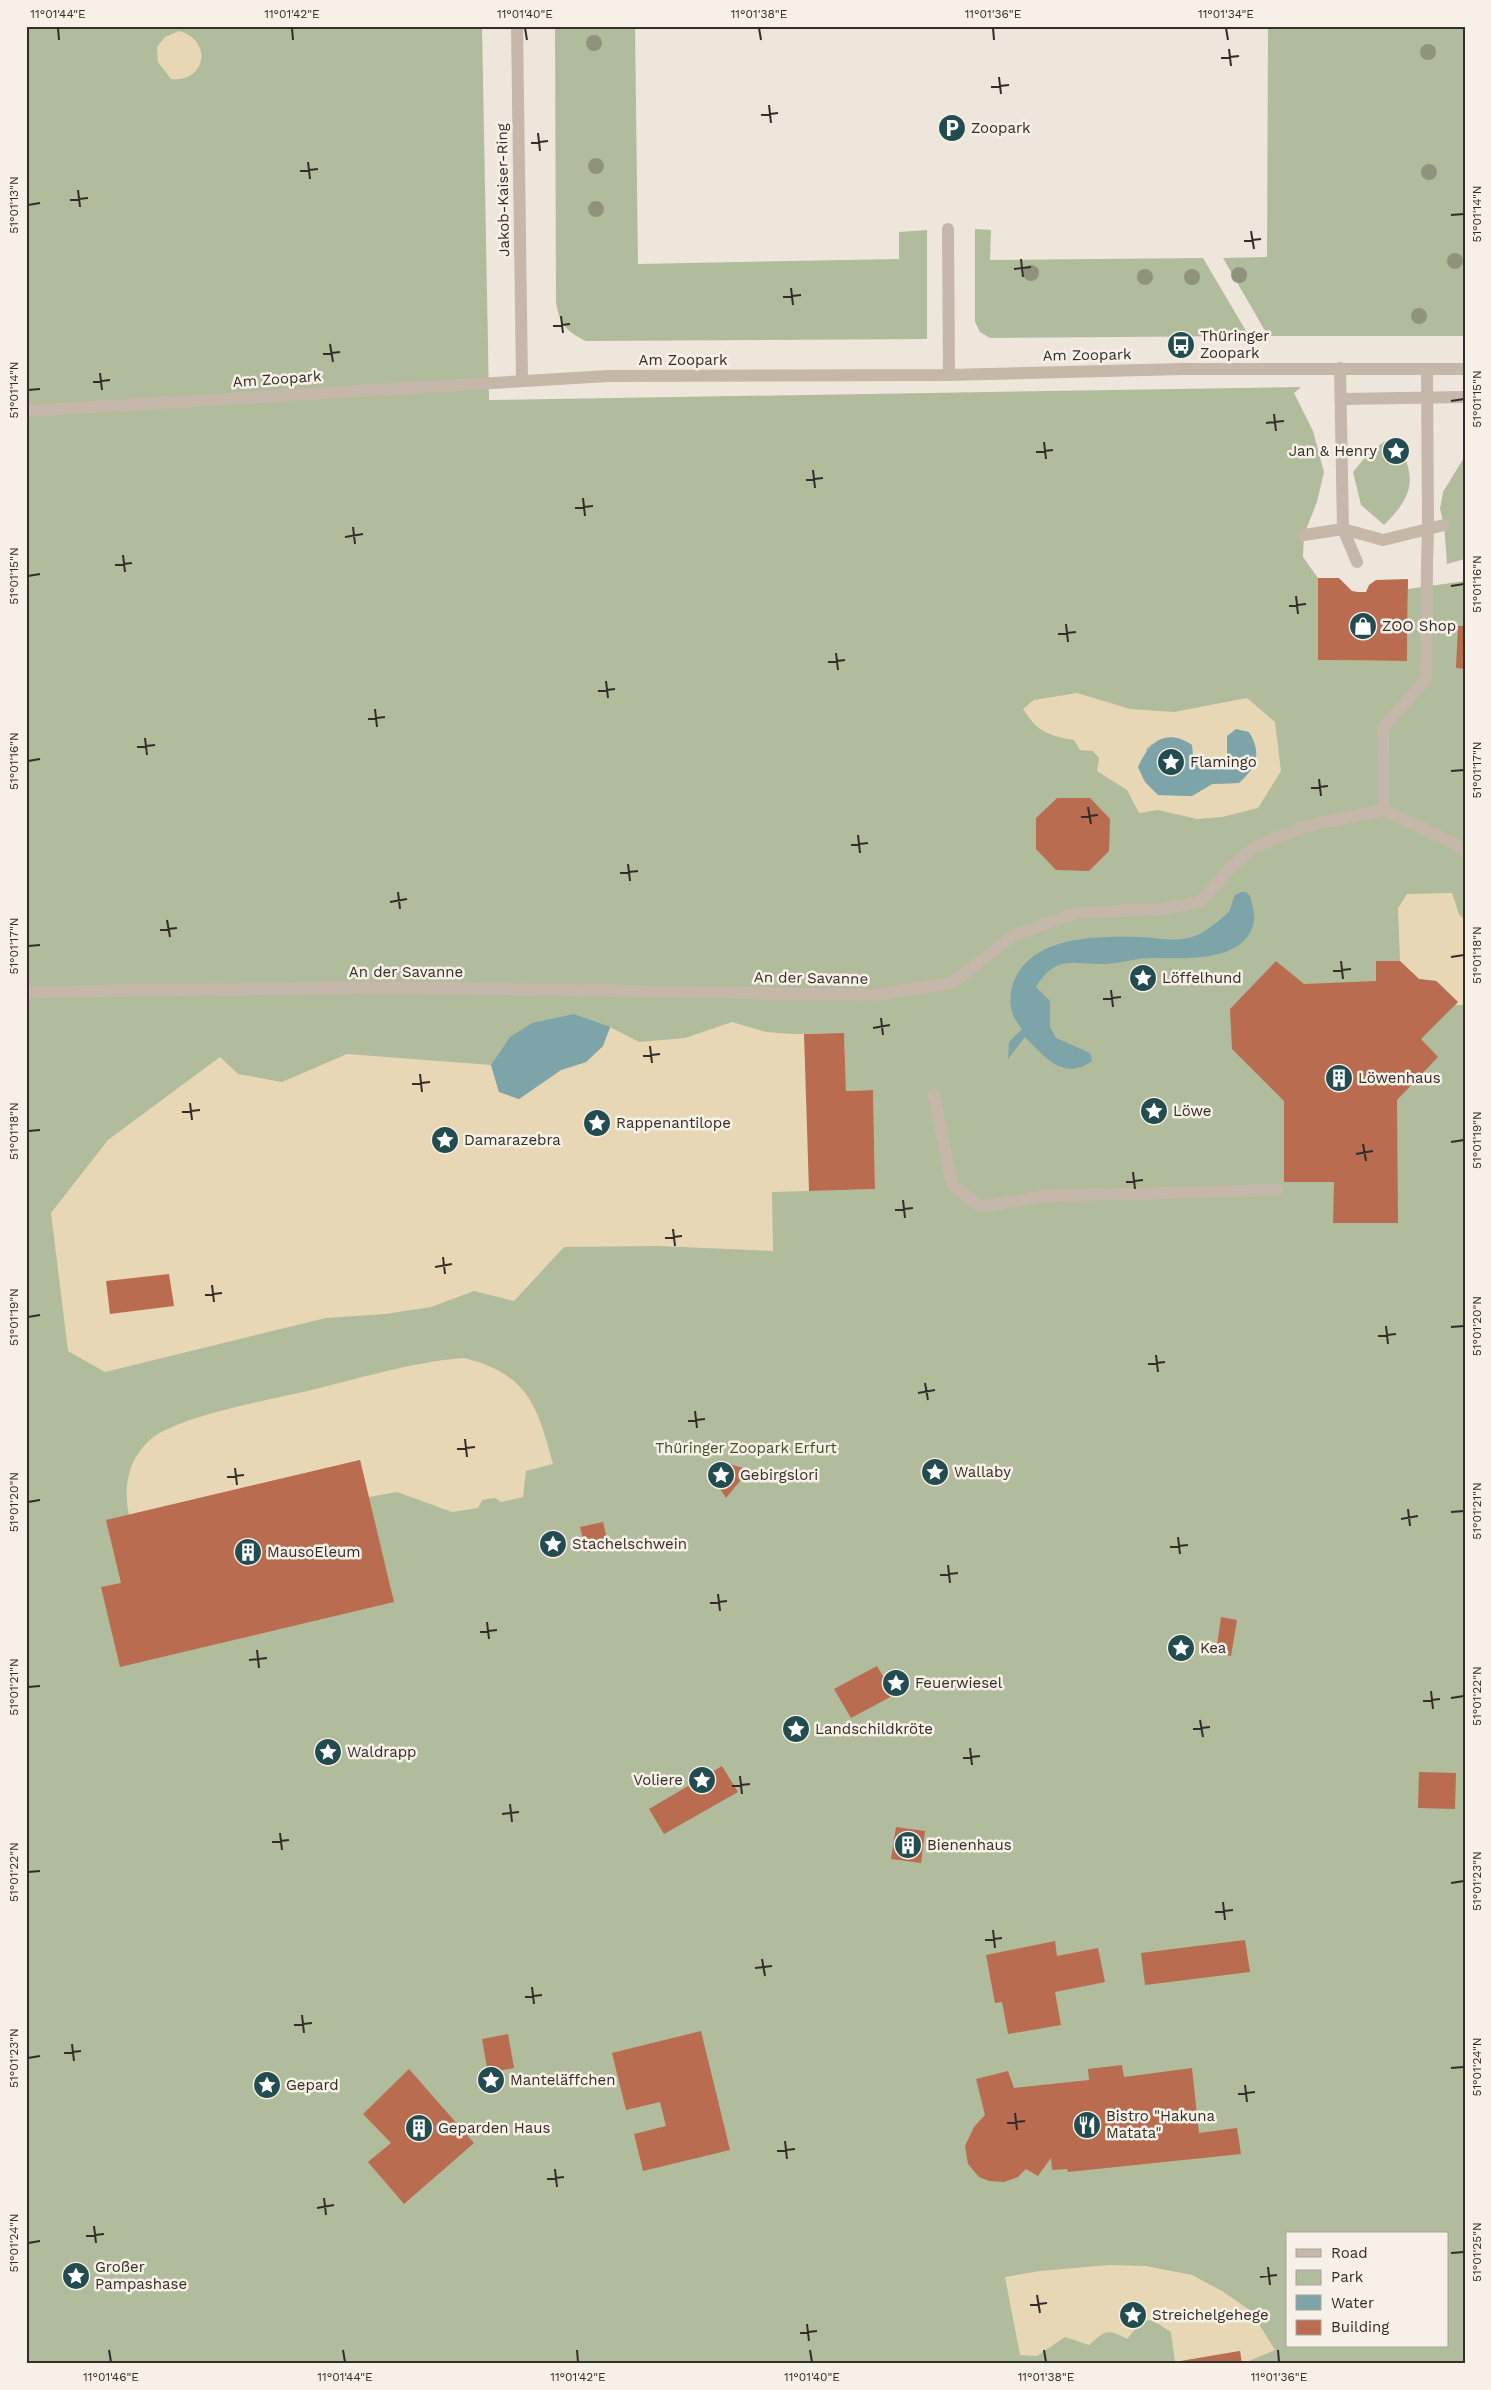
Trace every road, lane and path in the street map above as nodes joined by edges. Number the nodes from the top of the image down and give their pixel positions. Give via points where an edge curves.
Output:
1 (517, 26) edge
2 (948, 230) dead end
3 (1340, 368) junction
4 (1427, 369) junction
5 (1465, 369) edge
6 (948, 375) junction
7 (522, 380) junction
8 (1465, 397) edge
9 (1427, 398) junction
10 (1341, 399) junction
11 (26, 411) edge
12 (1444, 525) dead end
13 (1343, 529) junction
14 (1428, 529) junction
15 (1304, 535) dead end
16 (1357, 562) dead end
17 (1384, 810) junction
18 (1465, 851) edge
19 (26, 992) edge
20 (934, 1095) dead end
21 (1277, 1190) dead end

1 - 7 street, Jakob-Kaiser-Ring
2 - 6 street
3 - 4 street, Am Zoopark
3 - 6 street, Am Zoopark
3 - 10 street
4 - 5 street, Am Zoopark
4 - 9 street
6 - 7 street, Am Zoopark via 608,376
7 - 11 street, Am Zoopark
8 - 9 street
9 - 10 street
9 - 14 street
10 - 13 street
12 - 14 street
13 - 14 street via 1383,540
13 - 15 street
13 - 16 street
14 - 17 street via 1426,679 1383,728
17 - 18 street
17 - 19 street, An der Savanne via 1306,826 1255,847 1232,866 1200,902 1162,909 1076,913 1014,935 952,983 874,995 394,987
20 - 21 street via 952,1186 981,1207 1044,1196

